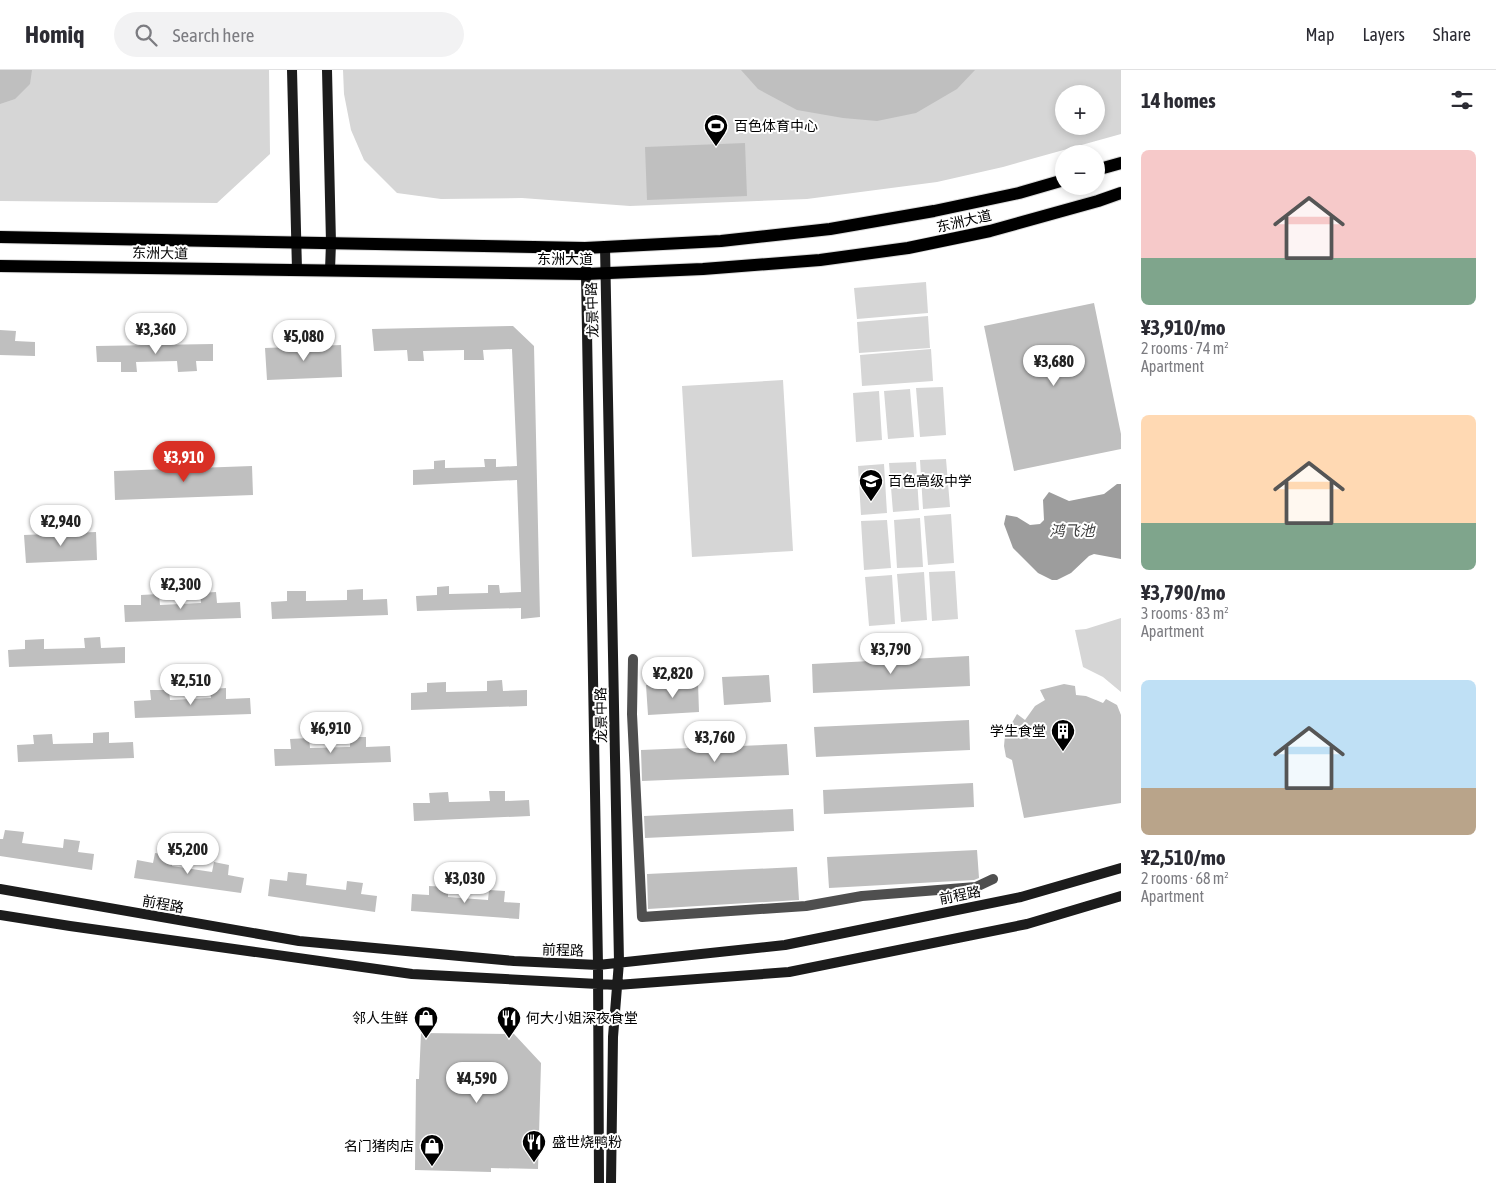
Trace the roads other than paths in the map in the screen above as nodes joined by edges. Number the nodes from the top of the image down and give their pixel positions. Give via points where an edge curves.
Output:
1 (292, 70) edge
2 (327, 70) edge
3 (1121, 163) edge
4 (1105, 167) edge
5 (1055, 183) edge
6 (1121, 193) edge
7 (0, 237) edge
8 (296, 242) junction
9 (331, 243) junction
10 (605, 246) junction
11 (585, 248) junction
12 (0, 266) edge
13 (297, 270) junction
14 (330, 270) junction
15 (586, 274) junction
16 (605, 274) junction
17 (633, 659) dead end
18 (1121, 868) edge
19 (993, 879) dead end
20 (0, 889) edge
21 (1121, 896) edge
22 (0, 915) edge
23 (619, 962) junction
24 (598, 965) junction
25 (598, 985) junction
26 (617, 985) junction
27 (599, 1183) edge
28 (611, 1183) edge

1 - 8 street
2 - 9 street
3 - 4 main road
5 - 10 main road, 东洲大道 via 944,209 830,229 721,241
6 - 16 main road, 东洲大道 via 990,231 908,248 820,260
7 - 8 main road, 东洲大道
8 - 9 main road, 东洲大道
8 - 13 street
9 - 11 main road, 东洲大道
9 - 14 street
10 - 11 main road, 东洲大道
10 - 16 street, 龙景中路
11 - 15 street, 龙景中路
12 - 13 main road, 东洲大道
13 - 14 main road, 东洲大道
14 - 15 main road, 东洲大道
15 - 16 main road, 东洲大道
15 - 24 street, 龙景中路
16 - 23 street, 龙景中路
17 - 19 street via 632,714 642,917 806,906 862,896 976,887
18 - 23 street, 前程路 via 1021,897 785,945
20 - 24 street, 前程路 via 299,941 514,962
21 - 26 street via 1027,924 789,972
22 - 25 street via 412,974
23 - 24 street, 前程路
23 - 26 street, 龙景中路
24 - 25 street, 龙景中路
25 - 26 street
25 - 27 street, 龙景中路
26 - 28 street, 龙景中路

